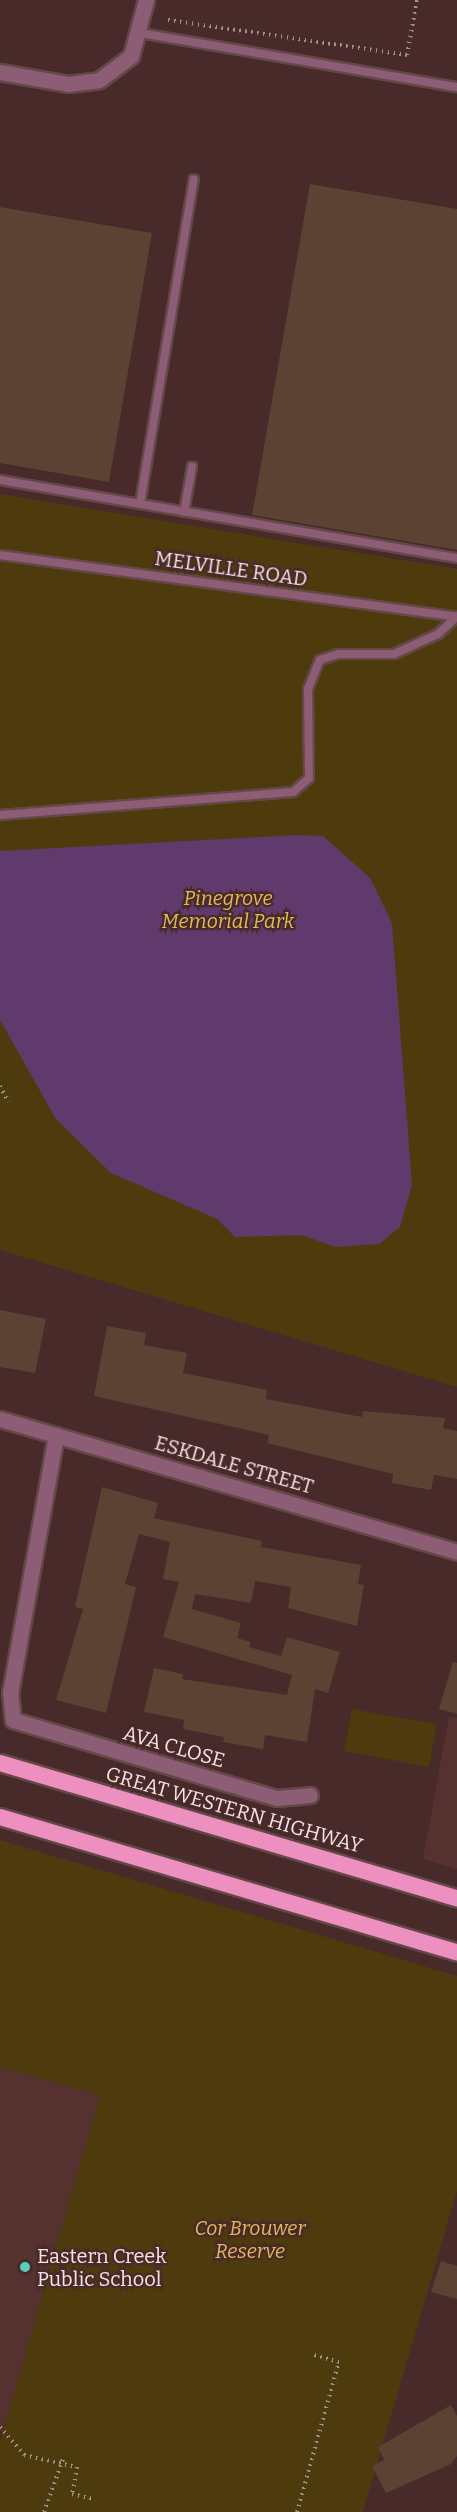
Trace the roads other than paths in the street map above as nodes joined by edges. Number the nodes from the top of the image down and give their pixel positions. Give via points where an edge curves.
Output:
1 (146, 0) edge
2 (140, 33) junction
3 (0, 72) edge
4 (457, 87) edge
5 (194, 179) dead end
6 (192, 466) dead end
7 (0, 480) edge
8 (140, 504) junction
9 (184, 512) junction
10 (0, 555) edge
11 (457, 558) edge
12 (457, 616) edge
13 (0, 815) edge
14 (0, 1419) edge
15 (56, 1435) junction
16 (457, 1552) edge
17 (0, 1763) edge
18 (310, 1796) dead end
19 (0, 1817) edge
20 (457, 1898) edge
21 (457, 1952) edge

1 - 2 street
2 - 3 street via 131,56 99,80 68,84
2 - 4 lane
5 - 8 lane
6 - 9 lane
7 - 8 lane
8 - 9 lane
9 - 11 lane
10 - 12 lane, MELVILLE ROAD
12 - 13 lane via 438,634 393,654 339,654 320,660 308,688 309,778 293,792
14 - 15 street, ESKDALE STREET
15 - 16 street, ESKDALE STREET
15 - 18 street, AVA CLOSE via 9,1701 13,1720 278,1798
17 - 20 highway, GREAT WESTERN HIGHWAY
19 - 21 highway

